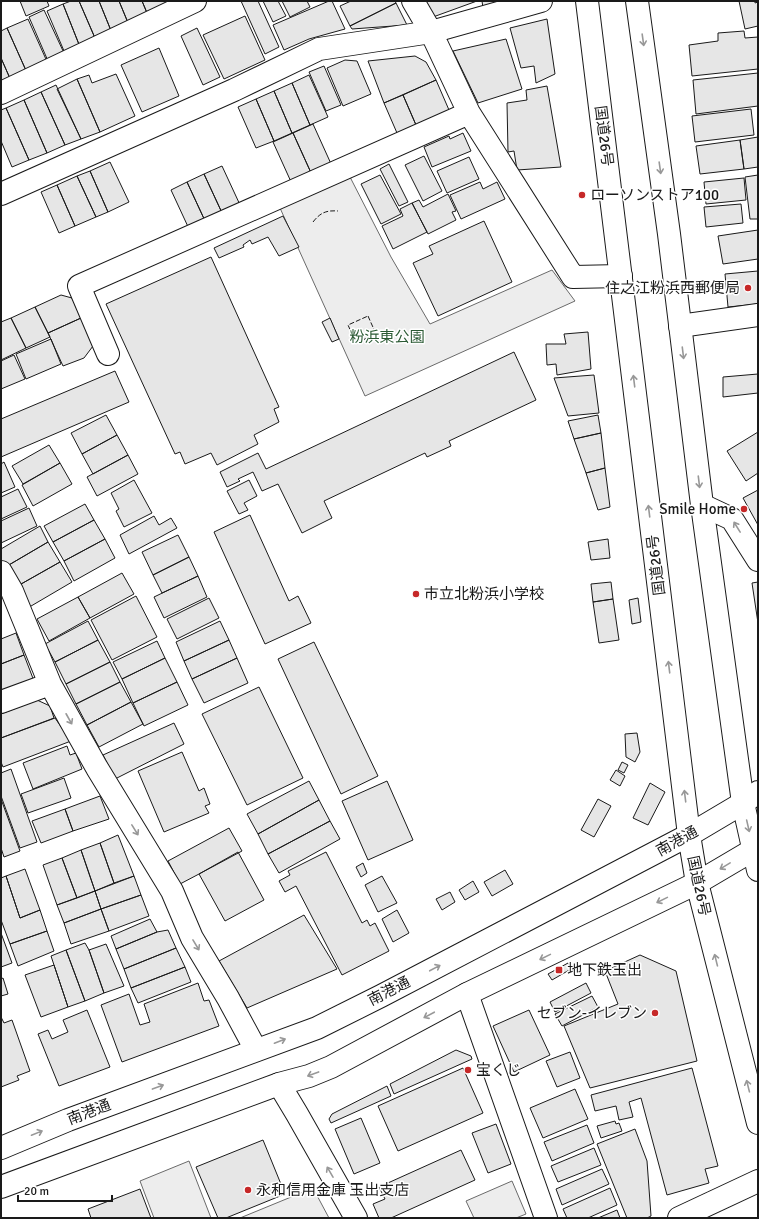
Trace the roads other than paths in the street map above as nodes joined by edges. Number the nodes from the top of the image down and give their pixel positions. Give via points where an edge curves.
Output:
1 (195, 1) edge
2 (414, 1) edge
3 (541, 1) edge
4 (587, 1) edge
5 (638, 1) edge
6 (430, 32) junction
7 (1, 93) edge
8 (469, 113) junction
9 (1, 194) edge
10 (621, 276) junction
11 (758, 315) edge
12 (680, 326) junction
13 (108, 354) dead end
14 (702, 505) junction
15 (758, 560) edge
16 (1, 572) edge
17 (50, 684) junction
18 (1, 702) edge
19 (751, 797) edge
20 (689, 835) junction
21 (757, 855) edge
22 (697, 883) junction
23 (467, 994) junction
24 (256, 1050) junction
25 (279, 1084) junction
26 (758, 1123) edge
27 (1, 1148) edge
28 (758, 1181) edge
29 (1, 1187) edge
30 (356, 1218) edge
31 (546, 1218) edge
32 (680, 1218) edge

1 - 7 main road
2 - 6 main road
3 - 6 main road
4 - 10 main road, 国道26号
5 -> 12 main road
6 - 8 main road
6 - 9 main road via 319,49 234,90
8 - 10 main road via 573,277
8 - 13 main road via 79,286
20 -> 10 main road, 国道26号
11 - 12 main road
12 -> 14 main road
15 -> 14 main road via 732,518
14 - 19 main road
16 - 17 main road via 12,591
17 - 18 main road
17 -> 24 main road via 97,768 172,891 192,938
19 - 20 main road, 南港通
19 -> 21 main road
20 - 22 main road, 国道26号
24 -> 20 main road, 南港通 via 317,1028 382,996
21 -> 22 main road
22 -> 23 main road
26 -> 22 main road, 国道26号
23 -> 25 main road via 331,1067
23 - 31 main road
27 -> 24 main road, 南港通 via 68,1120
25 - 29 main road
30 -> 25 main road
28 - 32 main road

